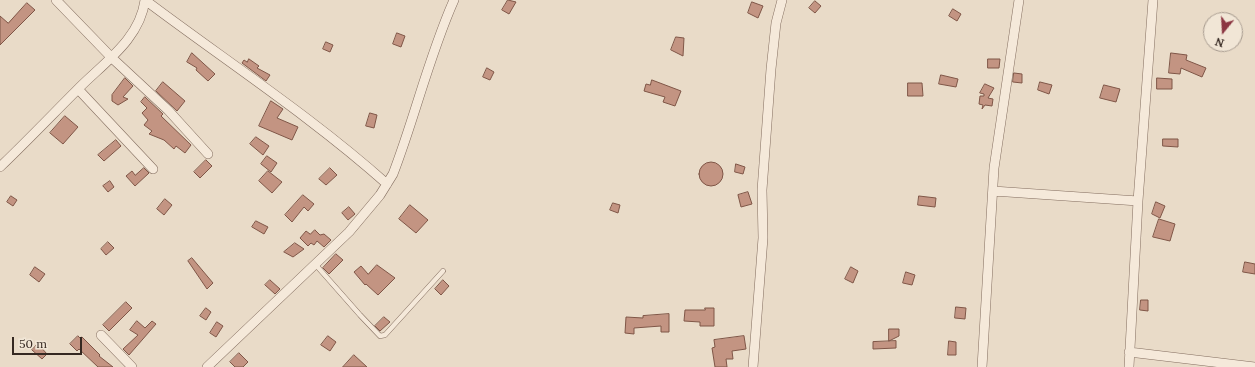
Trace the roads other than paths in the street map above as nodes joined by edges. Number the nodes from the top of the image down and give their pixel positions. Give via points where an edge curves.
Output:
1 (56, 0) edge
2 (145, 0) edge
3 (454, 0) edge
4 (782, 0) edge
5 (1010, 0) edge
6 (1153, 0) edge
7 (1019, 3) edge
8 (112, 58) junction
9 (78, 89) junction
10 (208, 154) dead end
11 (0, 167) edge
12 (153, 170) dead end
13 (387, 184) junction
14 (992, 192) junction
15 (1138, 201) junction
16 (315, 264) junction
17 (443, 271) dead end
18 (100, 335) dead end
19 (1130, 352) junction
20 (132, 367) edge
21 (207, 367) edge
22 (753, 367) edge
23 (982, 367) edge
24 (1128, 367) edge
25 (1255, 367) edge

1 - 8 street
2 - 8 street via 138,24
2 - 13 street via 307,120
3 - 13 street via 438,36 417,109
4 - 22 street via 776,23 771,69 762,190 763,238
5 - 7 street
6 - 15 street
7 - 14 street
8 - 9 street
8 - 10 street via 168,110
9 - 11 street
9 - 12 street
13 - 16 street via 349,232
14 - 15 street
14 - 23 street
15 - 19 street
16 - 17 lane via 380,336 385,335
16 - 21 street
18 - 20 street
19 - 24 street
19 - 25 street

